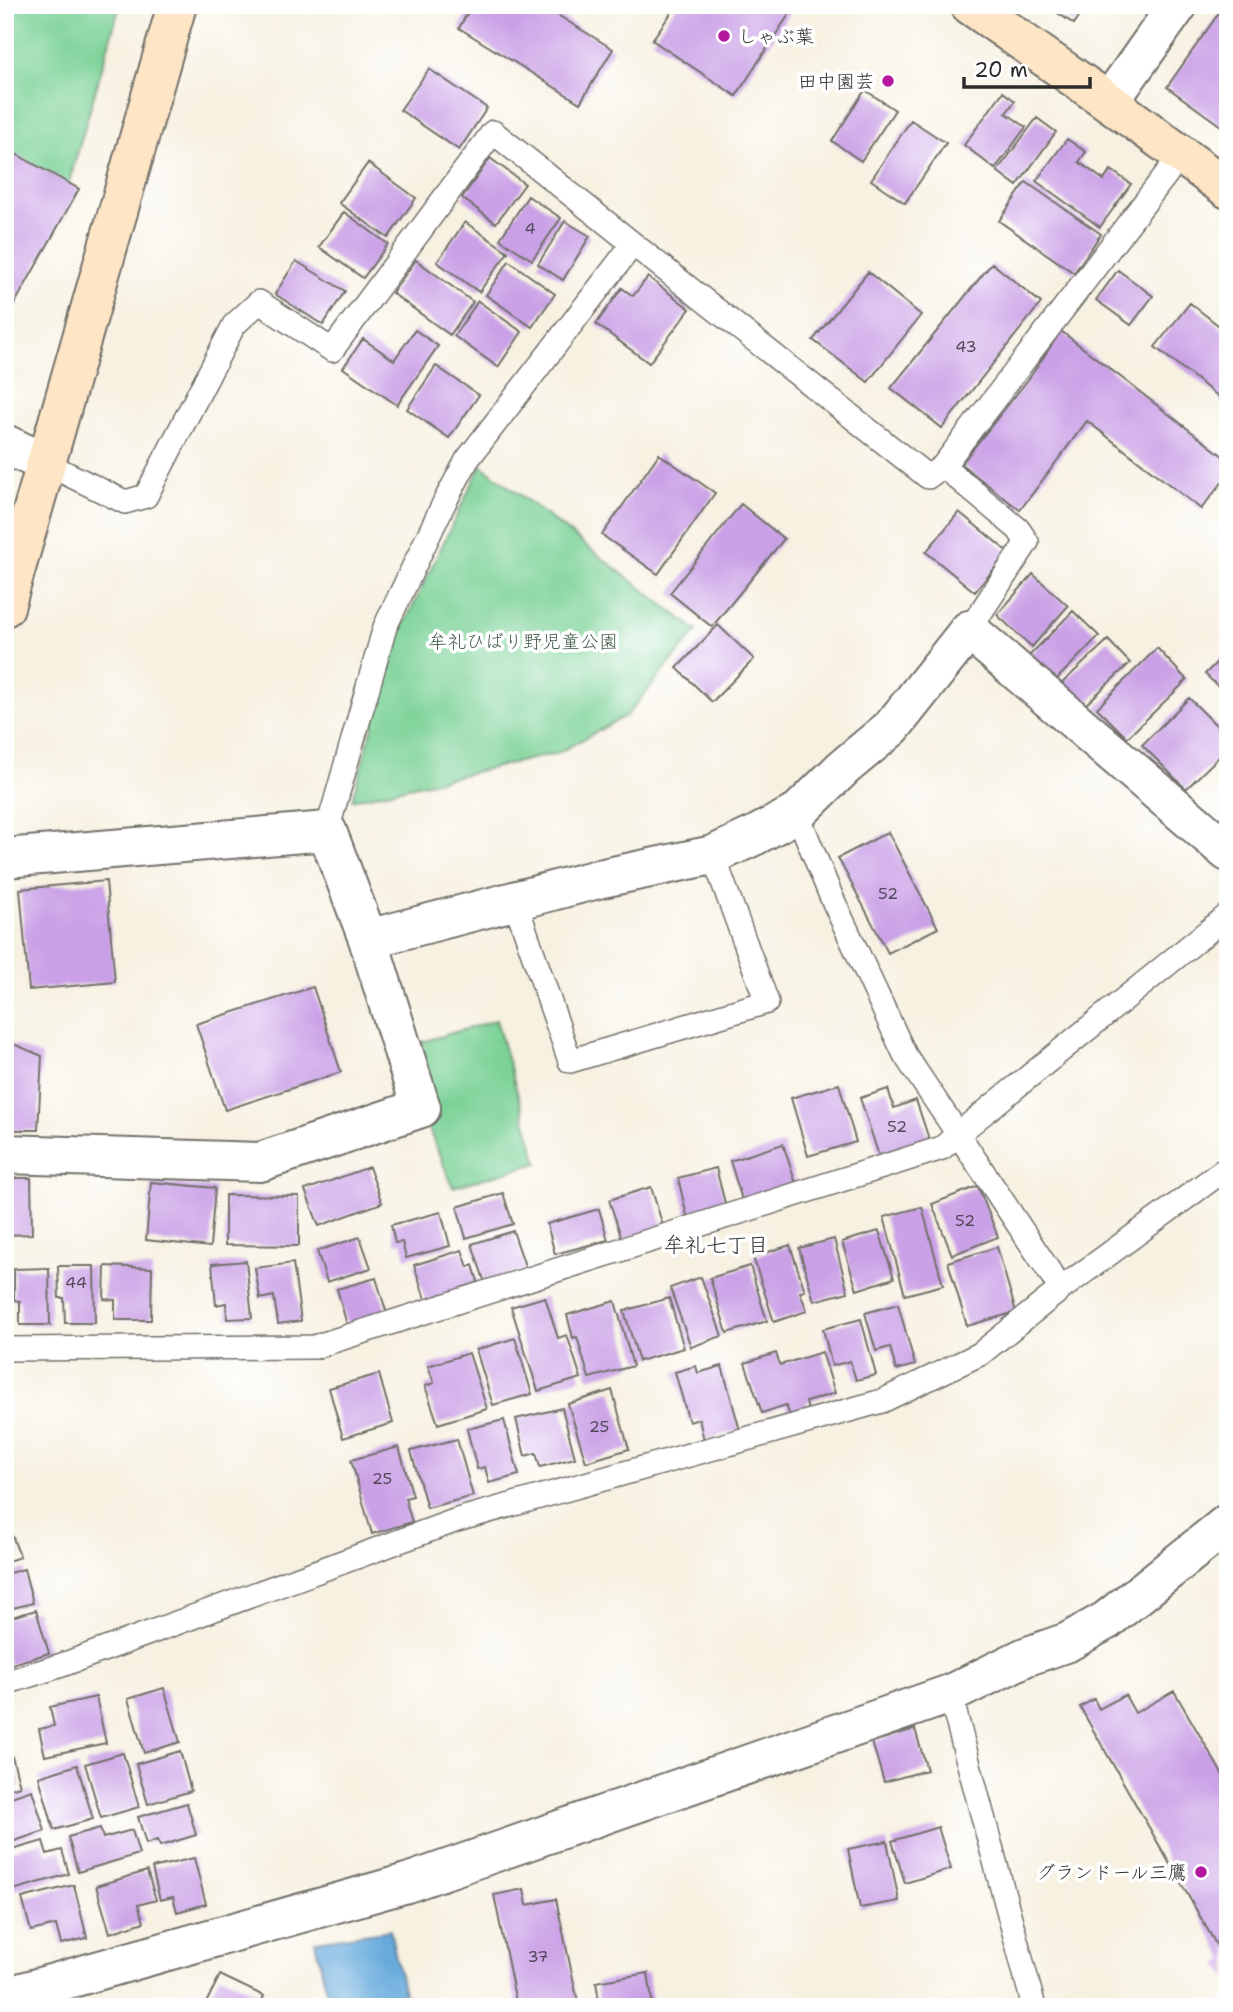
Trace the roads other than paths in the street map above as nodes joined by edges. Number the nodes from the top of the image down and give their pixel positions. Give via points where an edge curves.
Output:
1 (177, 5) edge
2 (970, 5) edge
3 (1178, 5) edge
4 (1109, 102) junction
5 (1181, 155) junction
6 (1228, 190) edge
7 (633, 244) junction
8 (5, 444) edge
9 (47, 464) junction
10 (943, 466) junction
11 (5, 607) edge
12 (969, 631) junction
13 (797, 813) junction
14 (327, 831) junction
15 (1228, 852) edge
16 (713, 855) junction
17 (5, 858) edge
18 (515, 901) junction
19 (1228, 915) edge
20 (368, 939) junction
21 (958, 1135) junction
22 (5, 1154) edge
23 (1228, 1167) edge
24 (1060, 1289) junction
25 (5, 1349) edge
26 (1228, 1523) edge
27 (5, 1683) edge
28 (950, 1694) junction
29 (5, 1997) edge
30 (1034, 2007) edge

1 - 9 street
2 - 4 street
3 - 4 street
4 - 5 street
5 - 6 street
5 - 10 lane
7 - 9 lane via 493,132 332,350 260,302 234,325 146,496 125,502
7 - 10 lane via 928,477
7 - 14 lane via 467,460 444,503 385,627
8 - 9 street
9 - 11 street
10 - 12 lane via 1027,542
12 - 13 street via 892,727
12 - 15 street
13 - 16 street
13 - 21 lane via 905,1055
14 - 17 street
14 - 20 street
16 - 18 street
16 - 18 lane via 767,1002 570,1062
18 - 20 street
19 - 21 lane
20 - 22 street via 421,1108 260,1162
21 - 24 lane
21 - 25 lane via 942,1148 883,1168 314,1348
23 - 24 lane
24 - 27 lane via 980,1354 882,1401 457,1520
26 - 28 street via 1107,1620
28 - 29 street via 407,1883
28 - 30 lane

